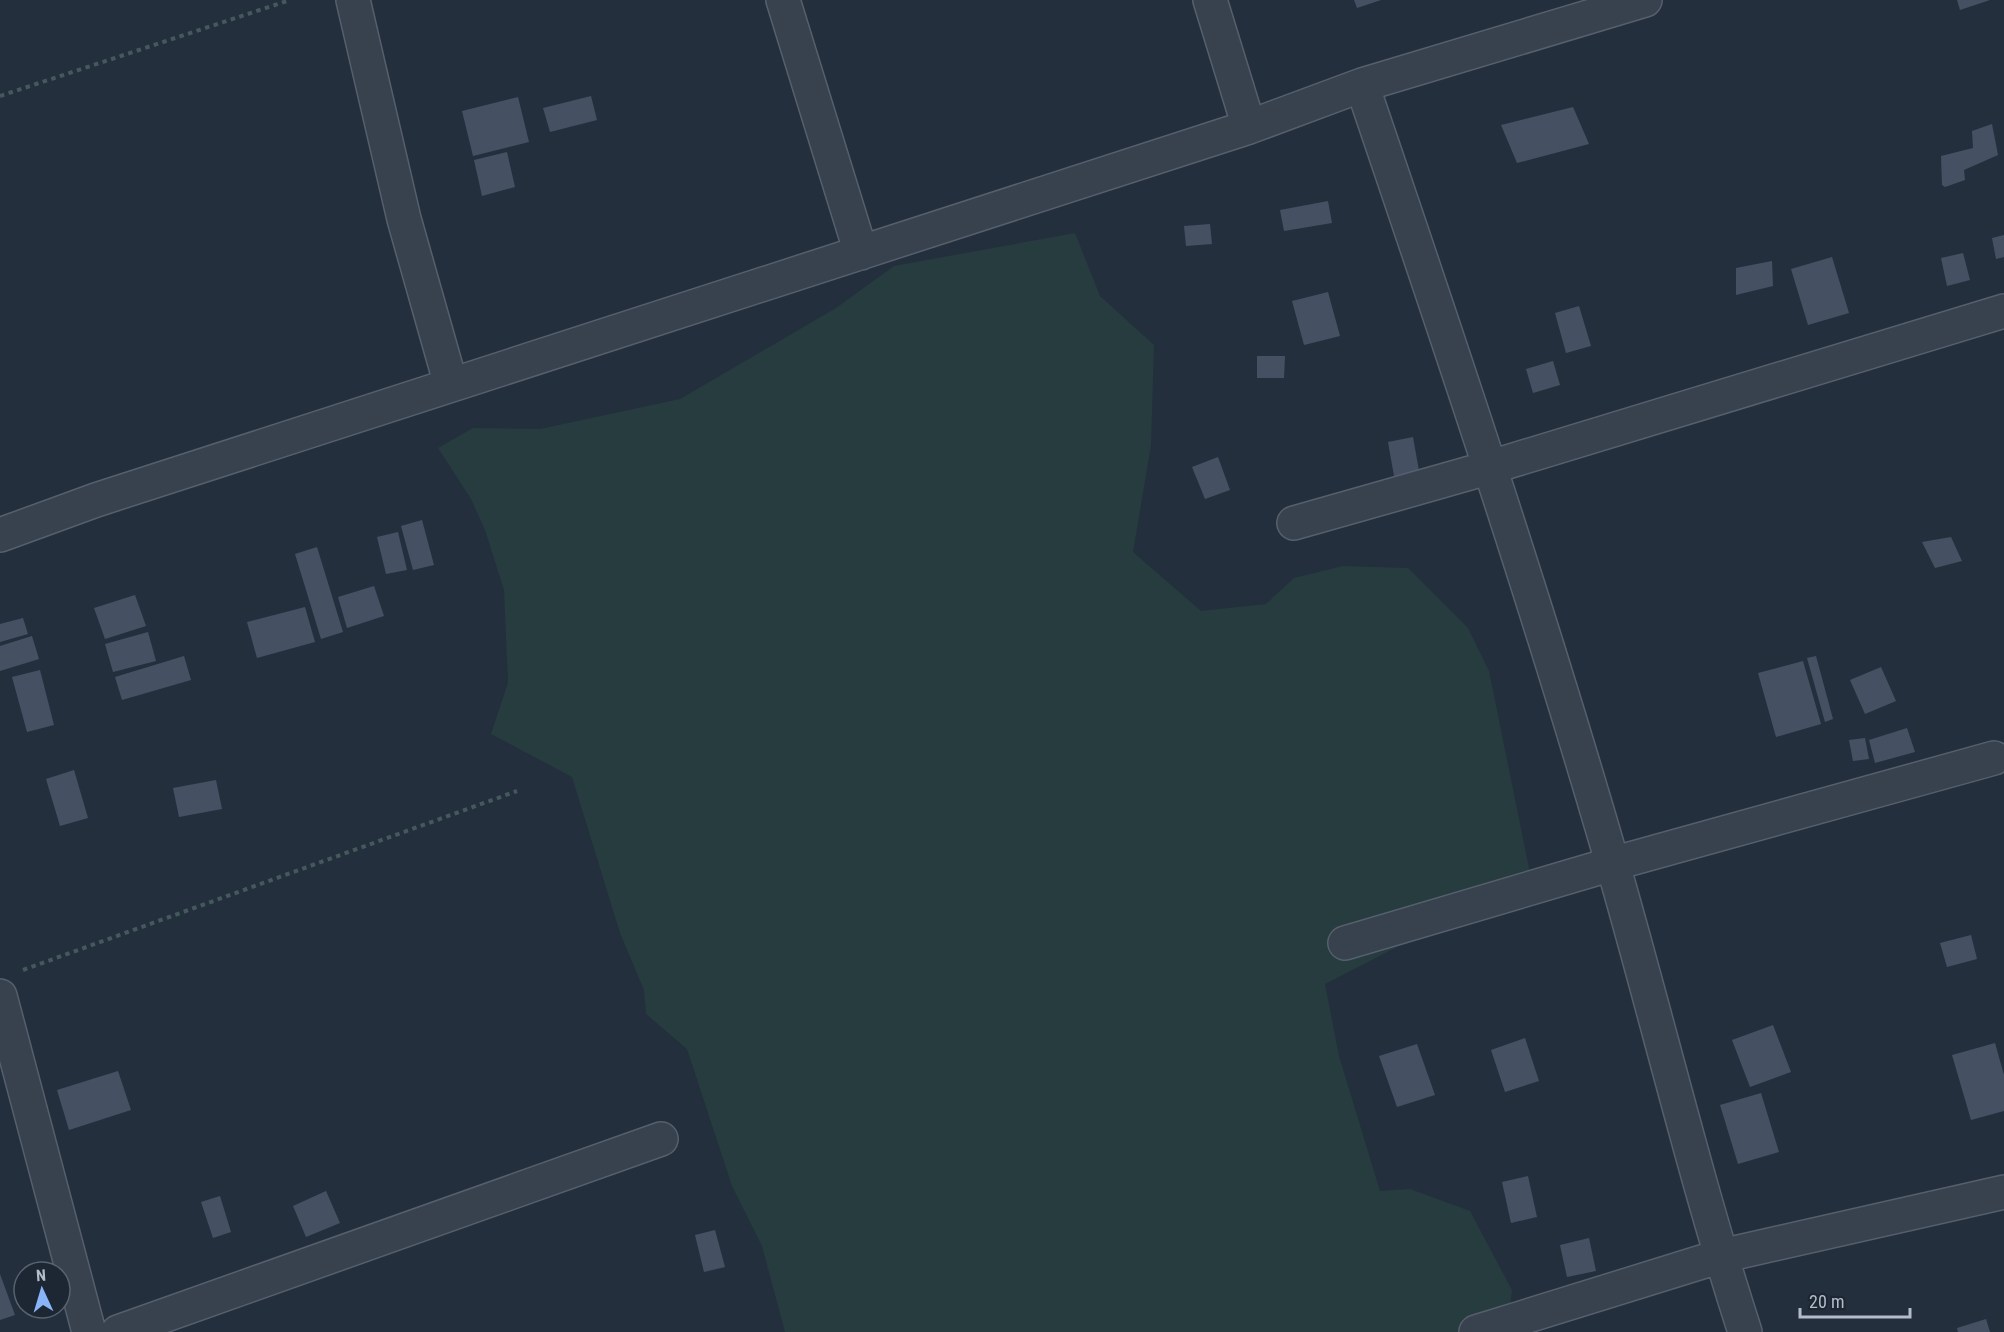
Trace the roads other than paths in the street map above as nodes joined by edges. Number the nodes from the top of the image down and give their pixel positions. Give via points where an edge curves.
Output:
1 (353, 0) edge
2 (783, 0) edge
3 (1210, 0) edge
4 (1645, 0) edge
5 (1362, 85) junction
6 (1249, 127) junction
7 (861, 253) junction
8 (2004, 311) edge
9 (451, 385) junction
10 (1491, 467) junction
11 (1294, 523) dead end
12 (0, 535) edge
13 (1994, 758) dead end
14 (1612, 864) junction
15 (1345, 943) dead end
16 (0, 996) edge
17 (661, 1139) dead end
18 (2004, 1192) edge
19 (1721, 1256) junction
20 (89, 1332) edge
21 (118, 1332) edge
22 (1476, 1332) edge
23 (1745, 1332) edge

1 - 9 street via 404,219
2 - 7 street
3 - 6 street
4 - 5 street
5 - 6 street
5 - 10 street
6 - 7 street
7 - 9 street
8 - 10 street
9 - 12 street
10 - 11 street
10 - 14 street
13 - 14 street
14 - 15 street
14 - 19 street
16 - 20 street
17 - 21 street
18 - 19 street
19 - 22 street
19 - 23 street

